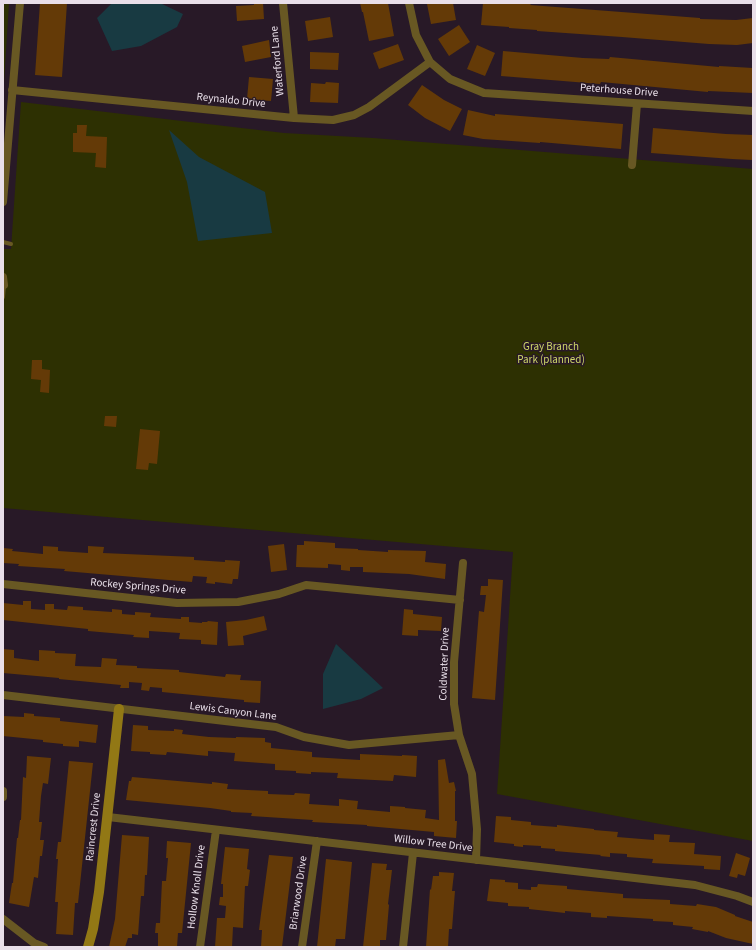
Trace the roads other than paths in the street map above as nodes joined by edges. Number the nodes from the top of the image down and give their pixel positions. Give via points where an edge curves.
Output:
1 (20, 3) edge
2 (284, 3) edge
3 (409, 3) edge
4 (430, 62) junction
5 (12, 90) junction
6 (637, 104) junction
7 (753, 111) edge
8 (294, 118) junction
9 (632, 165) dead end
10 (3, 202) edge
11 (3, 242) edge
12 (11, 244) dead end
13 (4, 281) edge
14 (3, 297) edge
15 (463, 563) dead end
16 (3, 584) edge
17 (460, 600) junction
18 (3, 695) edge
19 (119, 708) junction
20 (459, 735) junction
21 (3, 791) edge
22 (3, 797) edge
23 (108, 817) junction
24 (216, 830) junction
25 (317, 841) junction
26 (414, 853) junction
27 (476, 860) junction
28 (753, 902) edge
29 (3, 919) edge
30 (44, 947) edge
31 (88, 947) edge
32 (200, 947) edge
33 (302, 947) edge
34 (403, 947) edge

1 - 5 street
2 - 8 street, Waterford Lane
3 - 4 street via 416,35
4 - 6 street, Peterhouse Drive via 450,78 484,93
4 - 8 street, Reynaldo Drive via 369,107 354,115 333,120
5 - 8 street, Reynaldo Drive
5 - 10 street
6 - 7 street, Peterhouse Drive
6 - 9 street
11 - 12 lane
13 - 14 lane
15 - 17 street, Coldwater Drive
16 - 17 street, Rockey Springs Drive via 177,603 238,602 279,594 306,585
17 - 20 street, Coldwater Drive via 454,662 454,704
18 - 19 street, Lewis Canyon Lane
19 - 20 street, Lewis Canyon Lane via 276,727 304,737 349,745
19 - 23 street, Raincrest Drive
20 - 27 street, Coldwater Drive via 472,774 477,829
21 - 22 street
23 - 24 street, Willow Tree Drive
23 - 31 street, Raincrest Drive via 93,929
24 - 25 street, Willow Tree Drive
24 - 32 street, Hollow Knoll Drive
25 - 26 street, Willow Tree Drive
25 - 33 street, Briarwood Drive
26 - 27 street, Willow Tree Drive
26 - 34 street
27 - 28 street, Willow Tree Drive via 695,885
29 - 30 street via 34,943

